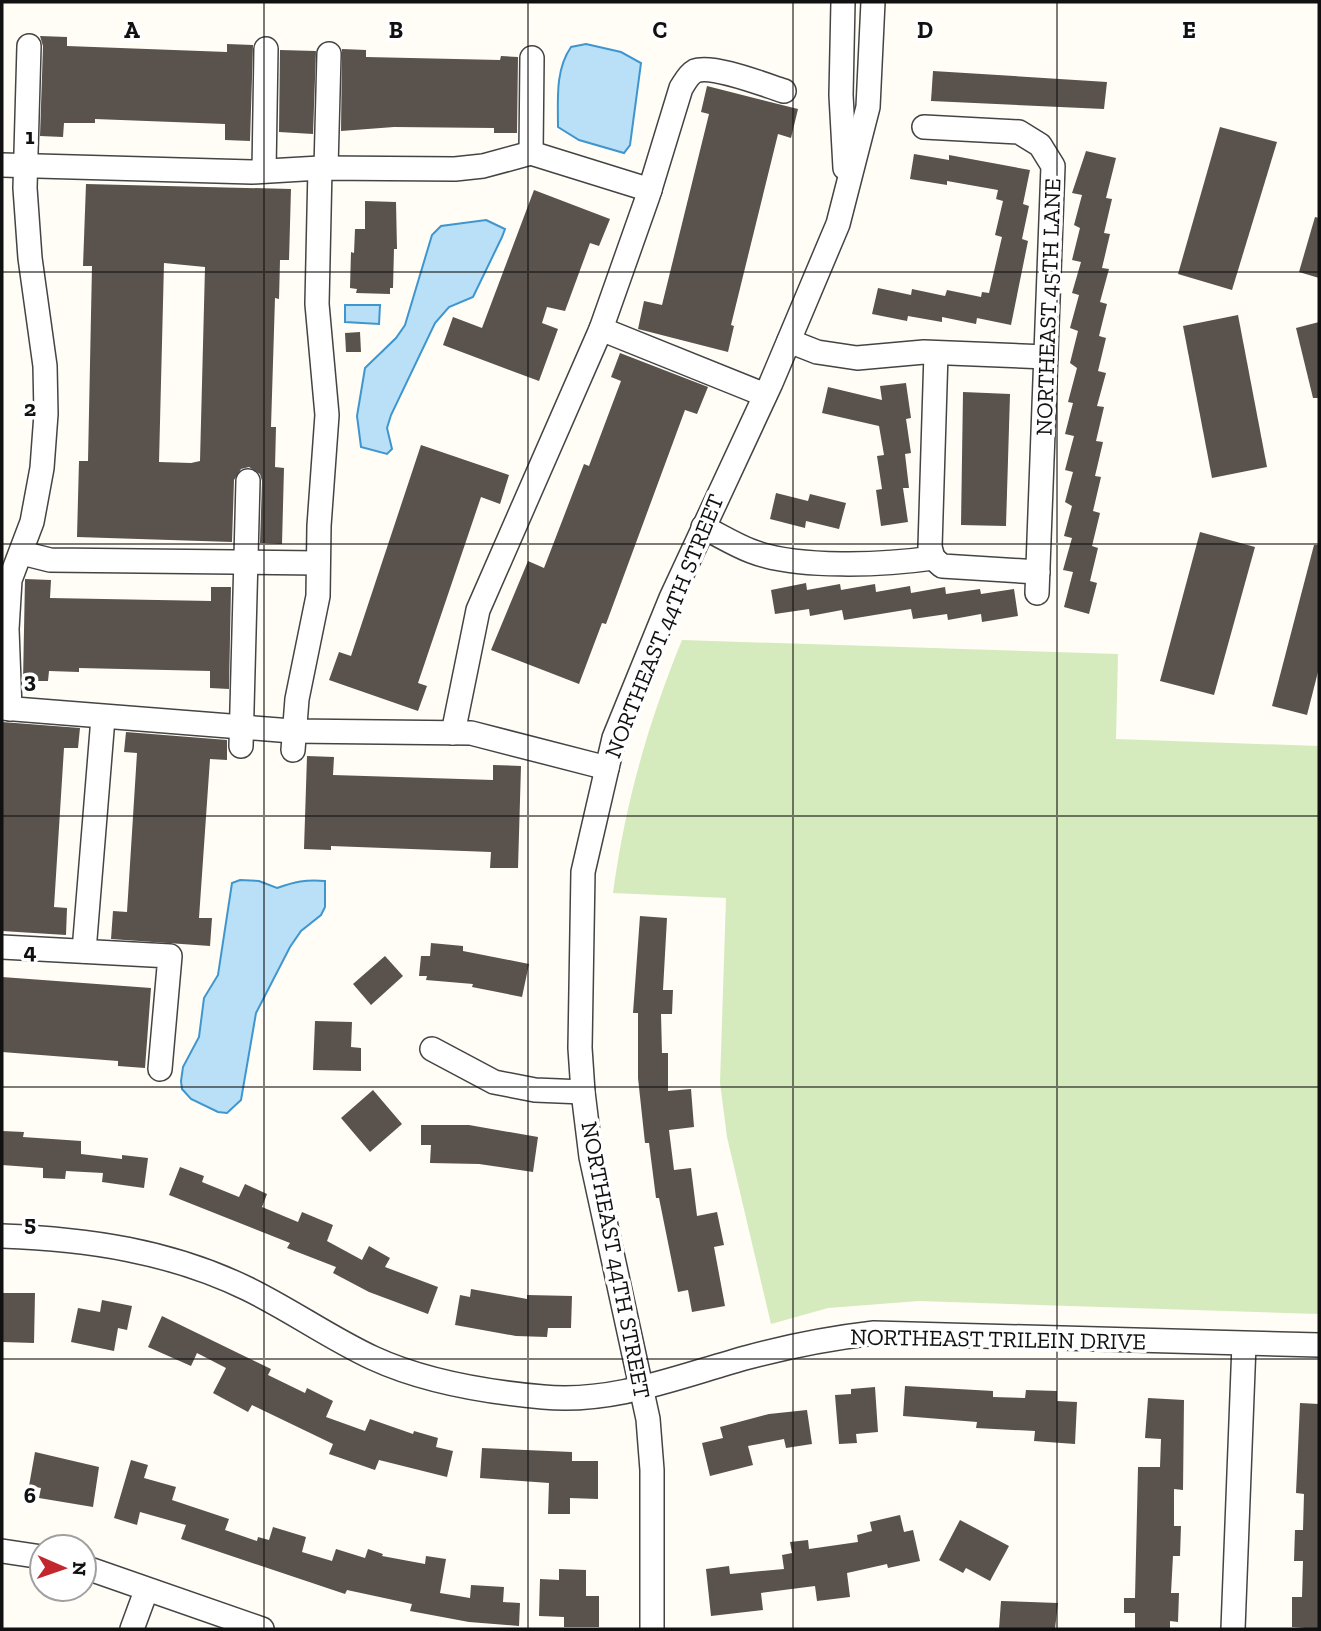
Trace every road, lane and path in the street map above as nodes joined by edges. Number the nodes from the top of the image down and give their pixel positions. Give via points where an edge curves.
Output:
1 (842, 2) edge
2 (873, 2) edge
3 (29, 47) dead end
4 (265, 49) dead end
5 (328, 54) dead end
6 (532, 58) dead end
7 (784, 90) dead end
8 (924, 127) dead end
9 (531, 153) junction
10 (2, 166) edge
11 (26, 166) junction
12 (323, 168) junction
13 (264, 171) junction
14 (846, 185) junction
15 (650, 190) junction
16 (601, 329) junction
17 (789, 341) junction
18 (936, 353) junction
19 (1046, 357) junction
20 (765, 395) junction
21 (247, 481) dead end
22 (703, 527) junction
23 (22, 553) junction
24 (933, 558) junction
25 (318, 563) junction
26 (246, 564) junction
27 (6, 709) edge
28 (103, 718) junction
29 (453, 733) junction
30 (242, 737) junction
31 (293, 740) junction
32 (607, 768) junction
33 (2, 947) edge
34 (84, 951) junction
35 (432, 1049) dead end
36 (160, 1069) dead end
37 (583, 1092) junction
38 (2, 1236) edge
39 (1244, 1343) junction
40 (1319, 1345) edge
41 (643, 1388) junction
42 (2, 1551) edge
43 (28, 1555) edge
44 (98, 1572) edge
45 (146, 1591) junction
46 (132, 1629) edge
47 (262, 1629) edge
48 (652, 1629) edge
49 (1233, 1629) edge

1 - 14 street, NORTHEAST 44TH STREET
2 - 14 street, NORTHEAST 44TH STREET via 869,107
3 - 11 street
4 - 13 street
5 - 12 street
6 - 9 street
7 - 15 street via 713,70 697,70 688,76
8 - 19 street, NORTHEAST 45TH LANE via 1019,132 1040,145 1053,166
9 - 12 street via 455,169
9 - 15 street
10 - 11 street
11 - 13 street
11 - 23 street via 27,222 45,366 46,414 42,468
12 - 13 street
12 - 25 street via 317,304 327,415
14 - 17 street, NORTHEAST 44TH STREET via 826,258
15 - 16 street
16 - 20 street
16 - 29 street via 478,610
17 - 18 street via 848,357
17 - 20 street, NORTHEAST 44TH STREET
18 - 19 street
18 - 24 street
19 - 24 street, NORTHEAST 45TH LANE via 1038,582 942,566
20 - 22 street, NORTHEAST 44TH STREET
21 - 26 street
22 - 24 street via 752,552 795,561
22 - 32 street, NORTHEAST 44TH STREET via 614,738
23 - 26 street via 50,560
23 - 27 street via 10,580
25 - 26 street
25 - 31 street via 318,597
26 - 30 street
27 - 28 street
28 - 30 street
28 - 34 street
29 - 31 street
29 - 32 street via 471,733
30 - 31 street
32 - 37 street, NORTHEAST 44TH STREET via 583,872
33 - 34 street
34 - 36 street via 170,956
35 - 37 street via 494,1082
37 - 41 street, NORTHEAST 44TH STREET via 592,1157
38 - 41 street, NORTHEAST TRILEIN DRIVE via 64,1238 127,1248 191,1266 248,1289 375,1359 439,1381 545,1398
39 - 40 street, NORTHEAST TRILEIN DRIVE
39 - 41 street, NORTHEAST TRILEIN DRIVE via 874,1333 807,1343
39 - 49 street
41 - 48 street, NORTHEAST 44TH STREET via 652,1470
42 - 43 street
44 - 45 street
45 - 46 street
45 - 47 street

